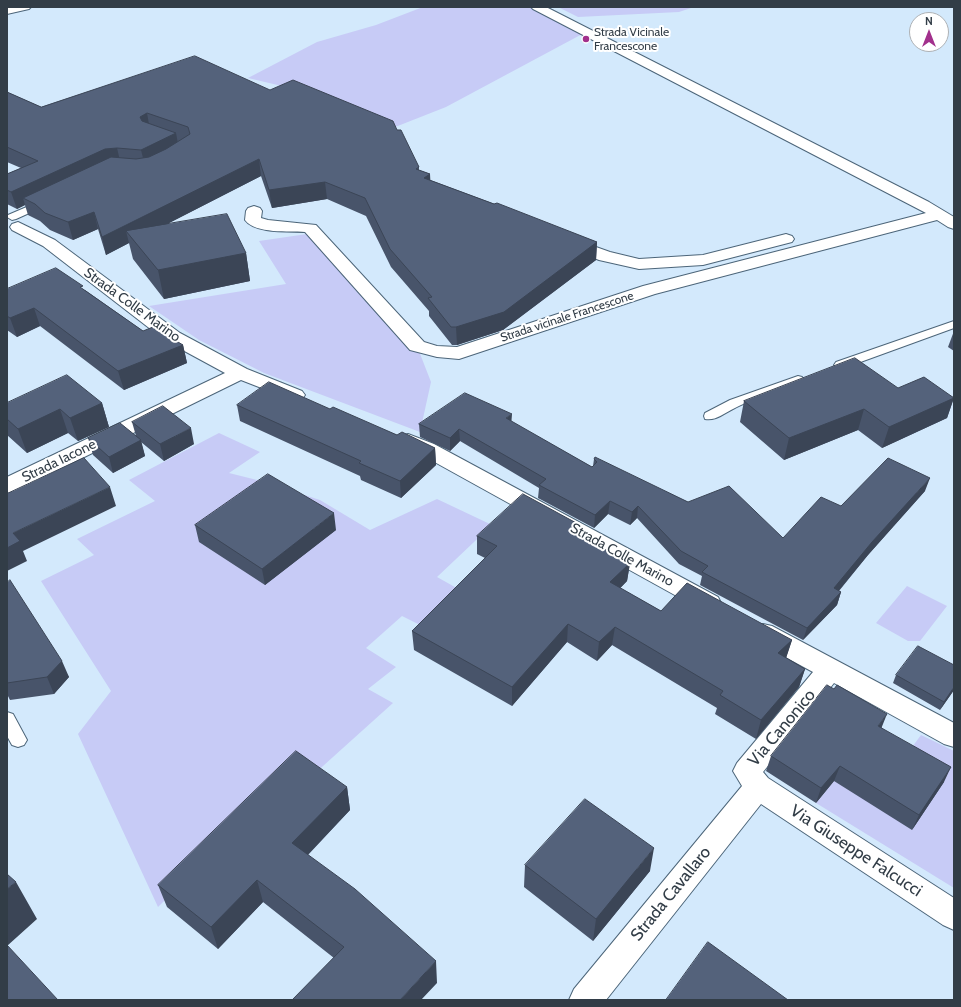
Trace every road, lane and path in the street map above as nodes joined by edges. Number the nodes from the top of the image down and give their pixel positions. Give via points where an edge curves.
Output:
1 (25, 7) edge
2 (537, 7) edge
3 (7, 11) edge
4 (48, 200) edge
5 (922, 205) junction
6 (254, 211) dead end
7 (938, 215) junction
8 (11, 224) edge
9 (954, 224) edge
10 (554, 236) edge
11 (954, 324) edge
12 (829, 369) edge
13 (240, 373) junction
14 (807, 377) edge
15 (310, 401) edge
16 (710, 416) dead end
17 (390, 434) edge
18 (7, 486) edge
19 (830, 670) junction
20 (7, 719) edge
21 (954, 736) edge
22 (18, 740) dead end
23 (758, 787) junction
24 (954, 915) edge
25 (585, 1000) edge

1 - 3 street
2 - 5 street
4 - 8 lane, Strada Colle Marino
5 - 7 street
5 - 10 street via 703,260 670,263 639,264 605,256
6 - 7 street, Strada vicinale Francescone via 253,220 268,227 310,228 417,346 432,352 445,353 459,352 649,290
7 - 9 street
8 - 13 street, Strada Colle Marino via 49,243 173,337
11 - 12 lane
13 - 15 street, Strada Colle Marino
13 - 18 street, Strada Iacone
14 - 16 lane via 734,404
17 - 19 street, Strada Colle Marino via 427,449
19 - 21 street, Strada Colle Marino
19 - 23 street, Via Canonico via 747,771
20 - 22 lane
23 - 24 street, Via Giuseppe Falcucci
23 - 25 street, Strada Cavallaro

